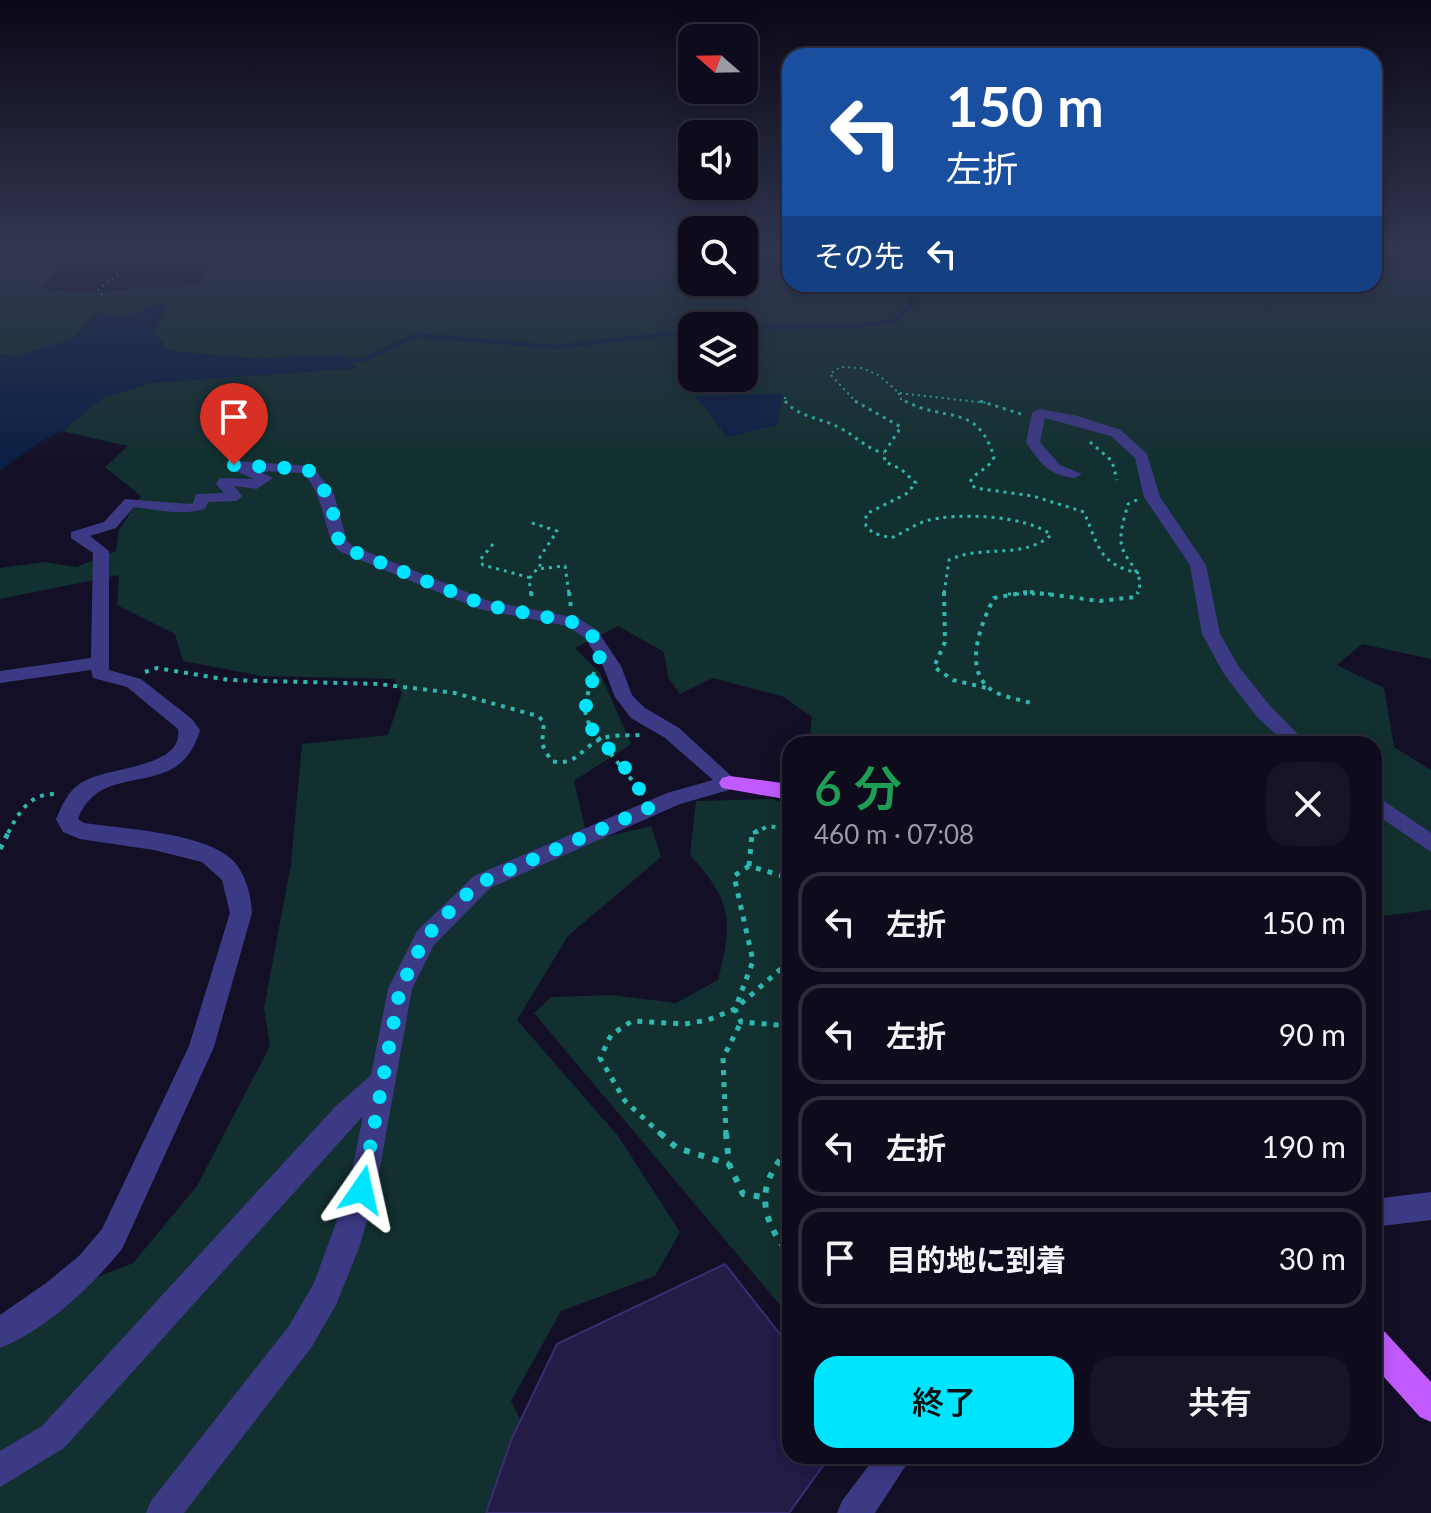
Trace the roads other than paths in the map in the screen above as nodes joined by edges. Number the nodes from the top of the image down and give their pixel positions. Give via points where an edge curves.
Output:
1 (1075, 474) dead end
2 (100, 663) junction
3 (0, 677) edge
4 (1290, 736) edge
5 (729, 783) junction
6 (782, 791) edge
7 (1382, 808) edge
8 (1431, 844) edge
9 (383, 1081) junction
10 (1431, 1206) edge
11 (1382, 1212) edge
12 (0, 1333) edge
13 (1382, 1352) edge
14 (1431, 1406) edge
15 (890, 1464) edge
16 (0, 1470) edge
17 (163, 1513) edge
18 (854, 1513) edge

1 - 4 street via 1050,467 1033,442 1039,413 1116,433 1142,457 1155,501 1198,565 1211,634 1231,670
2 - 3 street
2 - 5 street via 101,551 77,535 110,525 130,502 187,511 200,506 201,497 232,498 225,481 257,484 266,478 234,465 307,469 323,484 339,543 347,549 485,605 572,622 591,634 638,713
2 - 12 street via 100,674 128,679 185,724 189,743 163,765 101,780 75,798 67,819 80,831 210,855 235,883 241,913 201,1047 112,1239 57,1294
5 - 6 main road
5 - 9 street via 651,807 482,882 425,938 400,989
7 - 8 street
9 - 16 street via 344,1116 53,1437
9 - 17 street via 362,1190 325,1294 300,1337
10 - 11 street
13 - 14 main road
15 - 18 street

